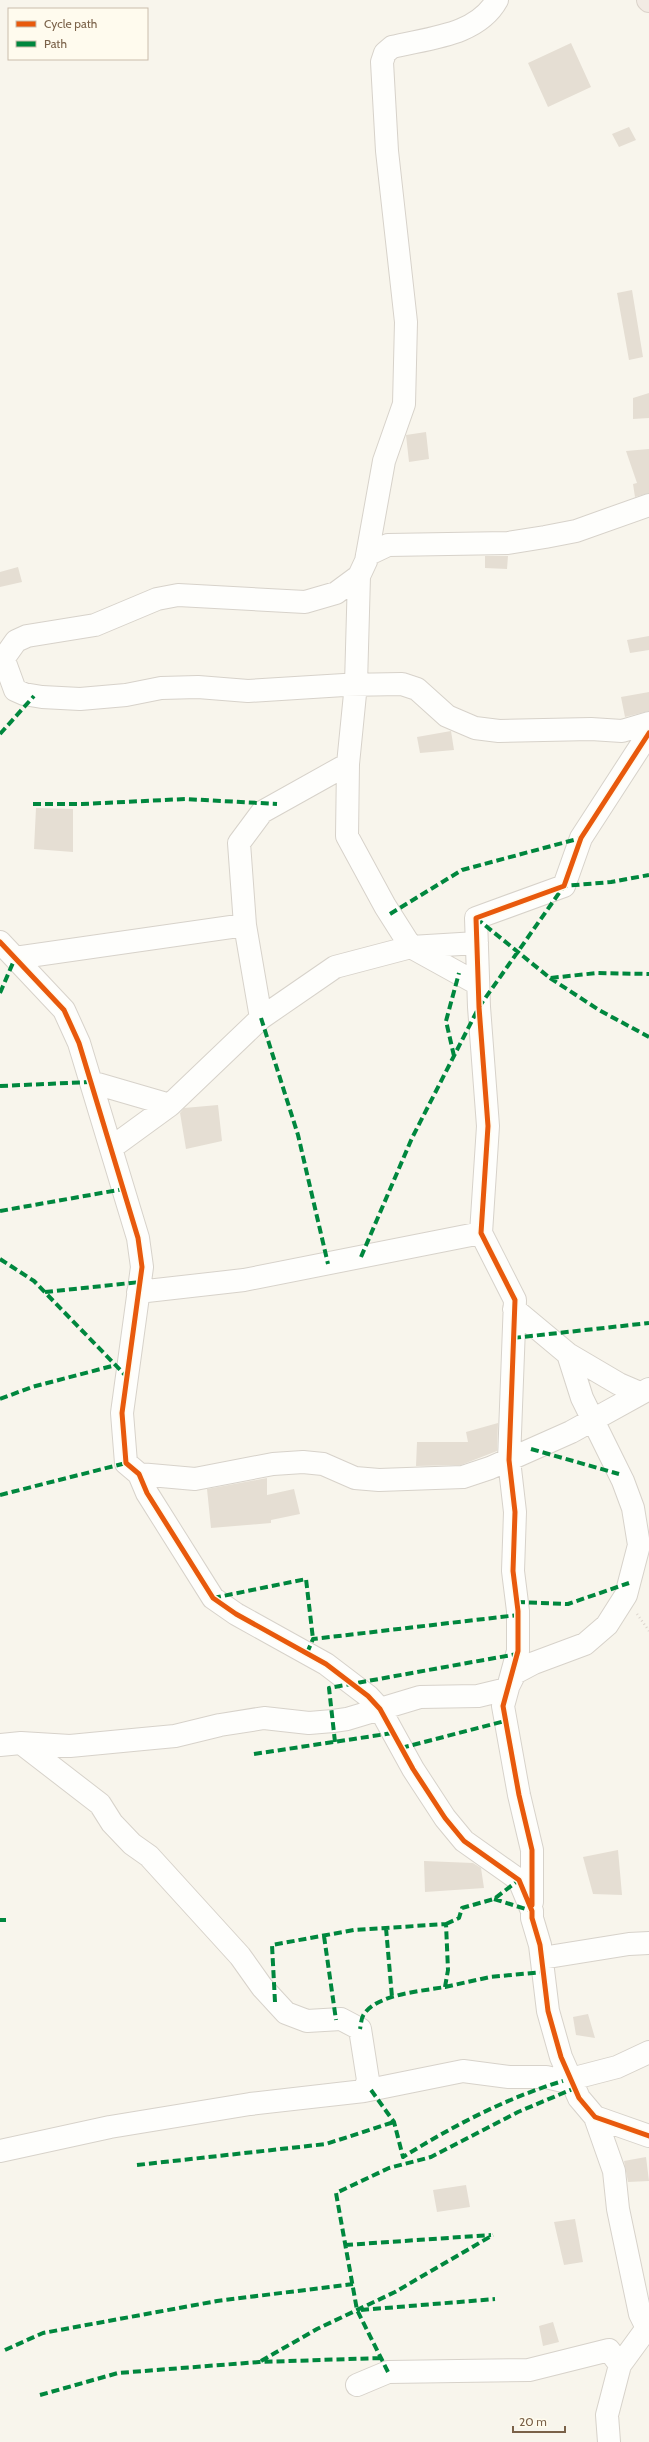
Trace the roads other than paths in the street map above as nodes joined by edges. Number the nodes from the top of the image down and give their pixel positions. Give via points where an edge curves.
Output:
1 (497, 0) edge
2 (649, 505) edge
3 (372, 530) junction
4 (388, 545) junction
5 (367, 555) junction
6 (360, 576) junction
7 (1, 657) edge
8 (356, 684) junction
9 (649, 723) edge
10 (649, 733) edge
11 (348, 764) junction
12 (245, 925) junction
13 (0, 942) edge
14 (477, 944) junction
15 (411, 947) junction
16 (15, 958) junction
17 (478, 984) junction
18 (261, 1018) junction
19 (91, 1082) junction
20 (170, 1105) junction
21 (111, 1148) junction
22 (481, 1233) junction
23 (138, 1292) junction
24 (514, 1309) junction
25 (568, 1354) junction
26 (644, 1391) edge
27 (593, 1419) junction
28 (508, 1460) junction
29 (139, 1474) junction
30 (507, 1689) junction
31 (380, 1709) junction
32 (10, 1744) edge
33 (526, 1878) junction
34 (649, 1943) edge
35 (542, 1958) junction
36 (649, 2052) edge
37 (570, 2077) junction
38 (364, 2091) junction
39 (595, 2117) junction
40 (649, 2136) edge
41 (0, 2151) edge
42 (648, 2329) edge
43 (620, 2365) junction
44 (357, 2385) dead end
45 (609, 2442) edge

1 - 3 street via 492,8 469,28 392,47 385,53 382,62 387,151 406,337 404,404 384,461
2 - 4 street via 576,532 508,543
3 - 4 street
3 - 5 street
4 - 5 street
5 - 6 street
6 - 7 street via 336,593 305,602 178,595 157,599 95,626 27,636 16,641
6 - 8 street
7 - 8 street via 15,690 42,697 80,699 126,695 161,688 198,687 248,691
8 - 9 street via 407,686 417,690 447,716 475,728 499,731 622,731
8 - 11 street
10 - 14 street via 581,838 564,886 476,918
11 - 12 street via 262,812 239,843
11 - 15 street via 347,836 385,906
12 - 16 street
12 - 18 street
13 - 16 street
14 - 15 street
14 - 17 street
15 - 17 street
15 - 18 street via 335,967
16 - 19 street via 64,1010 79,1043
17 - 22 street via 488,1126
18 - 20 street
19 - 20 street
19 - 21 street
20 - 21 street
21 - 23 street via 138,1238 142,1267
22 - 23 street via 244,1280
22 - 24 street via 515,1300
23 - 29 street via 122,1412 126,1463
24 - 25 street
24 - 28 street
25 - 26 street via 619,1384
25 - 27 street via 582,1398
26 - 27 street
27 - 28 street
27 - 30 street via 633,1508 639,1545 626,1595 607,1625 585,1644 515,1673
28 - 29 street via 463,1477 379,1480 355,1478 323,1464 303,1462 272,1464 195,1479
28 - 30 street via 515,1512 513,1571 518,1651
29 - 31 street via 147,1493 214,1598 236,1614 344,1676
30 - 31 street via 478,1696 420,1697
30 - 33 street via 503,1706 519,1795 531,1844
31 - 32 street via 347,1719 309,1723 264,1718 143,1740 70,1746
31 - 33 street via 412,1769 444,1818 464,1841
32 - 38 street via 100,1804 112,1823 132,1844 149,1856 240,1956 286,2013 307,2021 341,2019 360,2029 368,2080
33 - 35 street
34 - 35 street
35 - 37 street via 548,2011
36 - 37 street via 617,2067
37 - 38 street via 563,2081 546,2077 510,2077 463,2071
37 - 39 street via 579,2098
38 - 41 street via 250,2104 126,2124
39 - 40 street
39 - 42 street via 614,2171 618,2209 640,2314
42 - 43 street
43 - 44 street via 609,2350 529,2370 388,2372
43 - 45 street via 607,2415

